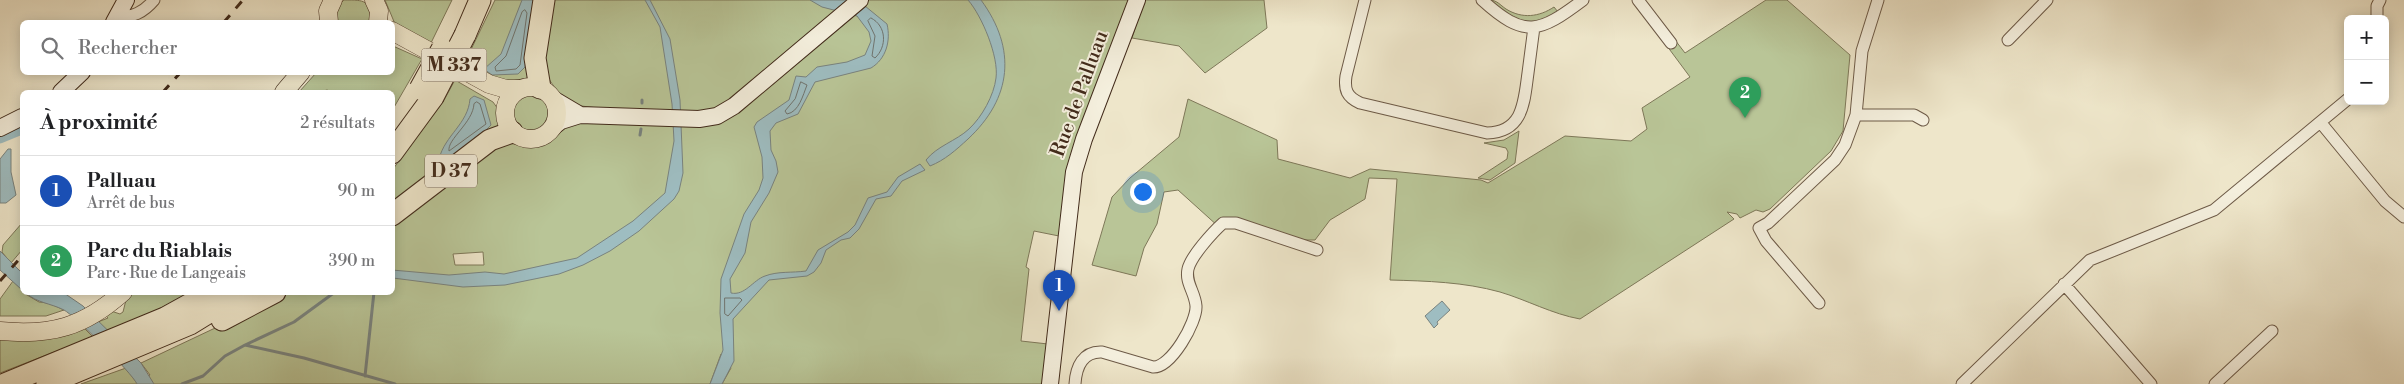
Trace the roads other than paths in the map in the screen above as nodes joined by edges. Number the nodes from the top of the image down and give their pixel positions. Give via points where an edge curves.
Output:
1 (126, 0) edge
2 (333, 0) edge
3 (464, 0) edge
4 (480, 0) edge
5 (544, 0) edge
6 (1137, 0) edge
7 (1365, 0) edge
8 (1482, 0) edge
9 (1583, 0) edge
10 (1638, 0) edge
11 (1878, 0) edge
12 (2047, 0) edge
13 (2380, 0) edge
14 (149, 1) edge
15 (854, 6) edge
16 (2377, 15) edge
17 (115, 20) edge
18 (329, 20) edge
19 (1534, 27) junction
20 (459, 32) junction
21 (395, 33) edge
22 (2008, 40) dead end
23 (1670, 43) dead end
24 (395, 44) edge
25 (79, 75) edge
26 (298, 75) edge
27 (307, 75) edge
28 (519, 89) junction
29 (63, 90) edge
30 (286, 90) edge
31 (295, 90) edge
32 (426, 93) junction
33 (547, 94) junction
34 (2344, 103) edge
35 (580, 115) junction
36 (1856, 115) junction
37 (20, 118) edge
38 (1923, 120) dead end
39 (2321, 123) junction
40 (508, 124) junction
41 (395, 127) edge
42 (0, 128) edge
43 (552, 128) junction
44 (395, 148) edge
45 (395, 214) edge
46 (2404, 217) edge
47 (1317, 250) dead end
48 (2064, 284) junction
49 (108, 295) edge
50 (118, 295) edge
51 (207, 295) edge
52 (237, 295) edge
53 (268, 295) edge
54 (1819, 303) dead end
55 (98, 308) junction
56 (75, 320) junction
57 (0, 323) edge
58 (0, 331) edge
59 (2272, 331) dead end
60 (139, 340) junction
61 (108, 351) junction
62 (5, 384) edge
63 (47, 384) edge
64 (1050, 384) edge
65 (1075, 384) edge
66 (1962, 384) edge
67 (2151, 384) edge
68 (2214, 384) edge

1 - 17 street
2 - 18 main road
3 - 20 highway
4 - 20 highway
5 - 33 highway via 535,58
6 - 64 street, Rue de Palluau via 1074,172
7 - 19 street via 1346,76 1347,94 1360,103 1487,132 1507,128 1522,109
8 - 19 street via 1506,21
9 - 19 street via 1555,20
10 - 23 street
11 - 36 street via 1862,51
12 - 22 street
13 - 16 street
14 - 17 street via 144,11
15 - 35 street via 738,103 711,118
20 - 32 highway, bridge
21 - 28 main road, M 337 via 489,84
24 - 40 main road, M 337 via 490,95 498,102
25 - 29 street
26 - 30 main road
27 - 31 main road
28 - 33 main road via 526,87
28 - 40 main road via 507,101
32 - 41 highway
32 - 44 highway
33 - 35 street
33 - 43 main road via 557,114
34 - 39 street
35 - 43 street via 561,121
36 - 38 street via 1914,115
36 - 54 street via 1845,145 1835,160 1759,228 1766,241
37 - 42 street
39 - 46 street via 2385,201
39 - 48 street via 2214,210 2090,260
40 - 43 main road via 525,139 540,137
40 - 45 highway, D 37
47 - 65 street via 1236,223 1223,223 1190,264 1188,282 1196,313 1168,362 1153,367 1094,352 1079,364
48 - 66 street
48 - 67 street
49 - 55 main road
50 - 55 main road
51 - 60 highway via 165,318
52 - 60 highway via 190,324
53 - 60 highway via 168,342
55 - 56 main road
56 - 57 main road via 40,325
56 - 58 main road via 54,331
59 - 68 street
60 - 61 highway
61 - 62 highway
61 - 63 highway

